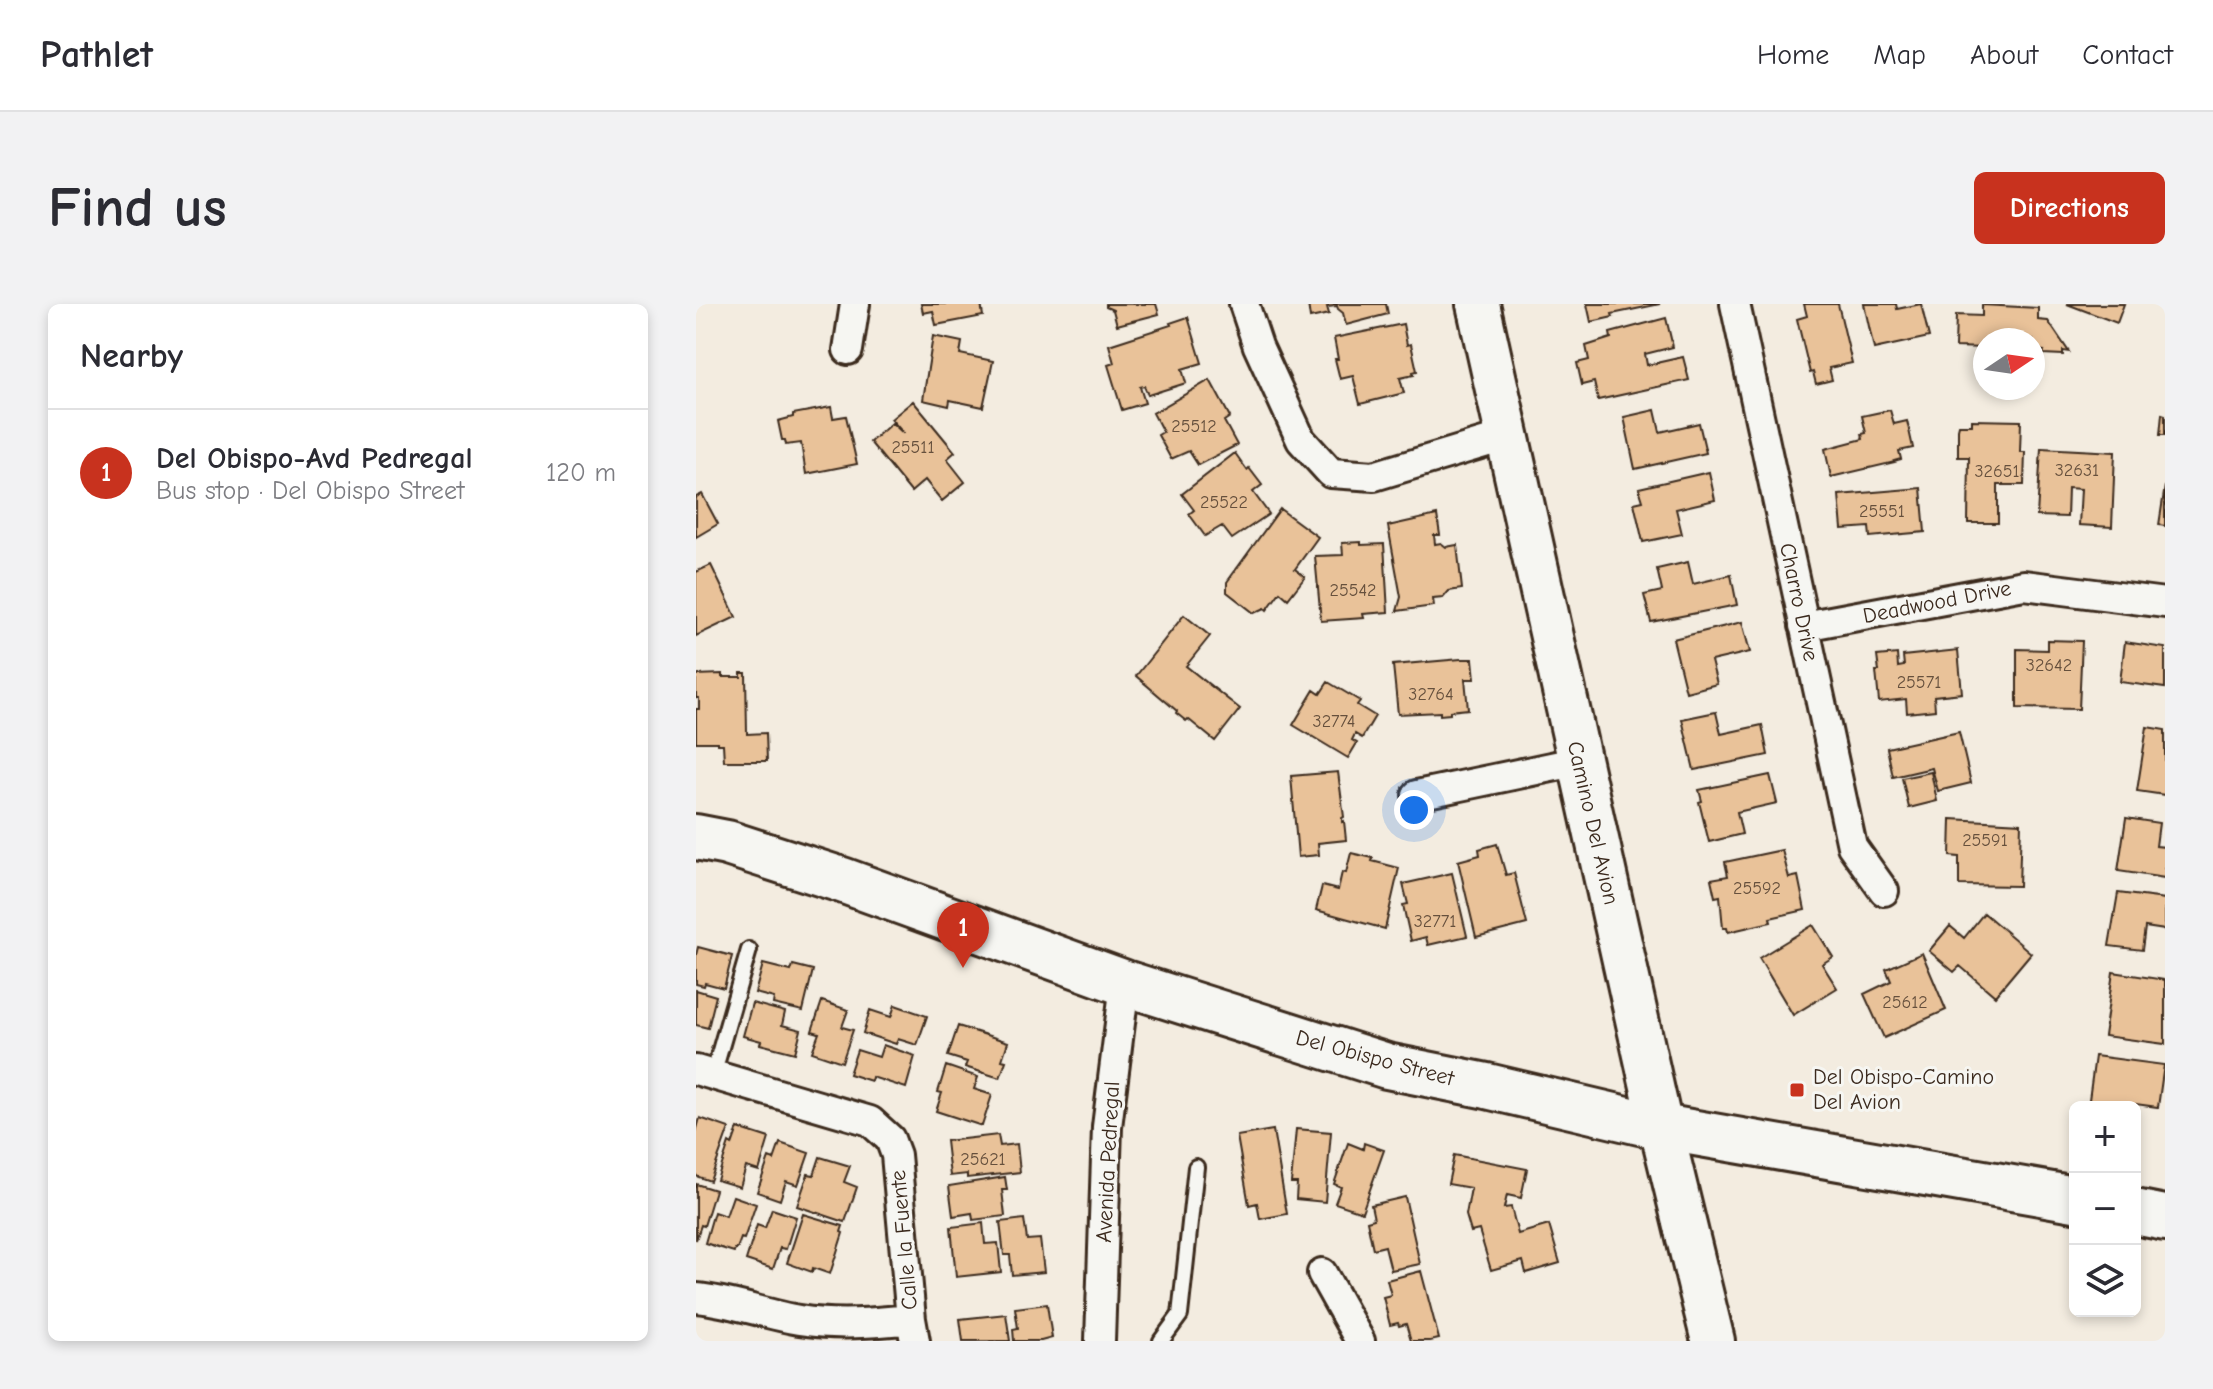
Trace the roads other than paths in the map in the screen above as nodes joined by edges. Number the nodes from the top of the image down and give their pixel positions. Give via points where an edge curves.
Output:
1 (855, 304) edge
2 (1244, 304) edge
3 (1478, 304) edge
4 (1735, 304) edge
5 (848, 350) dead end
6 (1507, 436) junction
7 (2165, 603) edge
8 (1804, 626) junction
9 (1580, 761) junction
10 (1417, 795) dead end
11 (696, 837) edge
12 (1884, 891) dead end
13 (749, 950) dead end
14 (1125, 983) junction
15 (705, 1073) edge
16 (1661, 1127) junction
17 (1196, 1167) dead end
18 (2069, 1198) edge
19 (2141, 1213) edge
20 (2165, 1218) edge
21 (1322, 1273) dead end
22 (696, 1298) edge
23 (913, 1330) edge
24 (1100, 1341) edge
25 (1161, 1341) edge
26 (1360, 1341) edge
27 (1713, 1341) edge

1 - 5 street
2 - 6 street via 1301,440 1331,473 1374,476
3 - 6 main road, Camino Del Avion
4 - 8 street, Charro Drive
6 - 9 main road, Camino Del Avion
7 - 8 street, Deadwood Drive via 2024,585
8 - 12 street, Charro Drive via 1852,846
9 - 10 street
9 - 16 main road, Camino Del Avion
11 - 14 main road, Del Obispo Street via 842,880
13 - 15 lane
14 - 16 main road, Del Obispo Street via 1387,1066
14 - 24 street, Avenida Pedregal via 1107,1127
15 - 23 street, Calle la Fuente via 870,1121 890,1139 896,1155
16 - 18 main road, Del Obispo Street
16 - 27 main road, Camino Del Avion
17 - 25 lane via 1180,1315
19 - 20 main road
21 - 26 street
22 - 23 street via 800,1320

